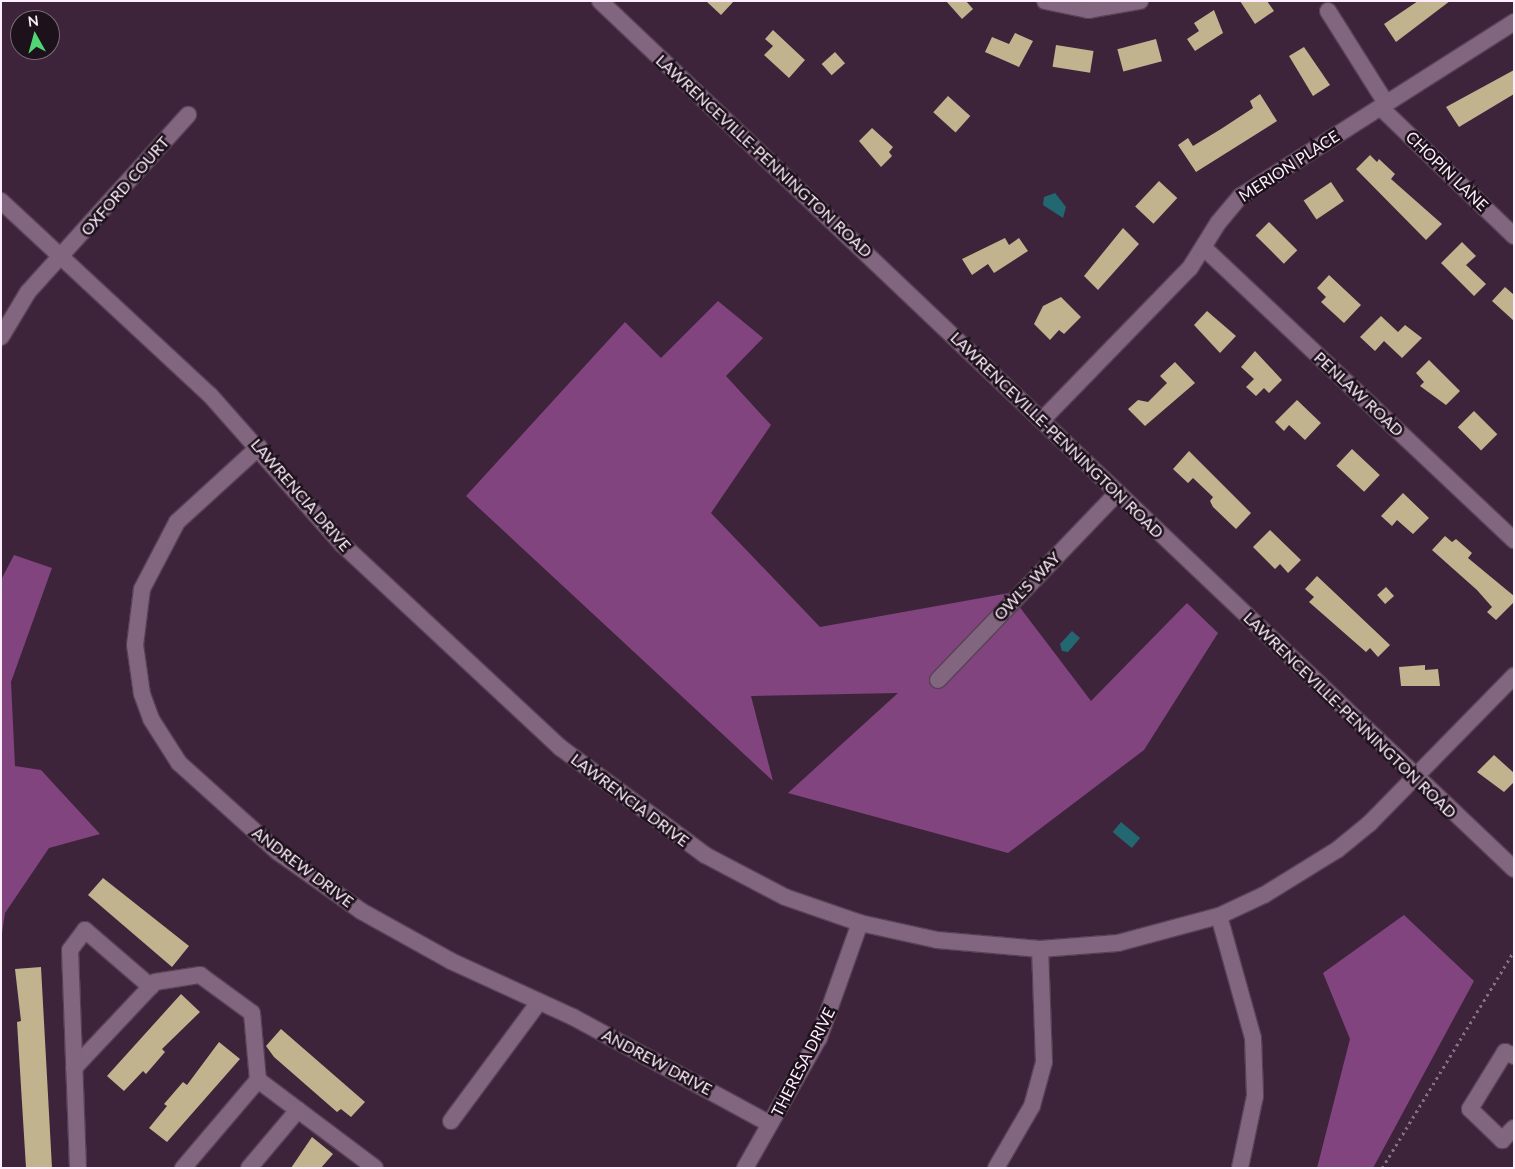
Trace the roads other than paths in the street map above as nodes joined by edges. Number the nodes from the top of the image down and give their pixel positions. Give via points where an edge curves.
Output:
1 (600, 1) edge
2 (1046, 1) edge
3 (1140, 1) edge
4 (1328, 11) dead end
5 (1514, 22) edge
6 (1383, 105) junction
7 (188, 115) dead end
8 (1, 201) edge
9 (1514, 236) edge
10 (1204, 248) junction
11 (63, 258) junction
12 (1, 337) edge
13 (1042, 420) junction
14 (259, 447) junction
15 (1118, 492) junction
16 (1514, 540) edge
17 (1514, 676) edge
18 (938, 680) dead end
19 (1415, 778) junction
20 (1514, 869) edge
21 (1219, 916) junction
22 (860, 923) junction
23 (1040, 949) junction
24 (151, 986) junction
25 (539, 1002) junction
26 (1514, 1056) edge
27 (74, 1068) junction
28 (265, 1085) junction
29 (298, 1110) junction
30 (451, 1121) dead end
31 (770, 1124) junction
32 (1514, 1128) edge
33 (188, 1166) edge
34 (78, 1168) edge
35 (249, 1168) edge
36 (376, 1168) edge
37 (745, 1168) edge
38 (996, 1168) edge
39 (1240, 1168) edge

1 - 13 street, LAWRENCEVILLE-PENNINGTON ROAD
2 - 3 street via 1088,10
4 - 6 street, CHOPIN LANE
5 - 6 street, MERION PLACE
6 - 9 street, CHOPIN LANE
6 - 10 street, MERION PLACE via 1241,196
7 - 11 street, OXFORD COURT
8 - 11 street, LAWRENCIA DRIVE
10 - 13 street, MERION PLACE via 1173,287
10 - 16 street, PENLAW ROAD
11 - 12 street, OXFORD COURT via 28,292
11 - 14 street, LAWRENCIA DRIVE
13 - 15 street, LAWRENCEVILLE-PENNINGTON ROAD
14 - 22 street, LAWRENCIA DRIVE via 313,514 435,635 627,801 744,877
14 - 25 street, ANDREW DRIVE via 184,515 151,564 136,618 135,645 151,719 174,756 197,782 311,877 405,937
15 - 18 street, OWL'S WAY
15 - 19 street, LAWRENCEVILLE-PENNINGTON ROAD
17 - 19 street
19 - 20 street, LAWRENCEVILLE-PENNINGTON ROAD
19 - 21 street, LAWRENCIA DRIVE via 1337,850 1264,895
21 - 23 street, LAWRENCIA DRIVE via 1118,942
21 - 39 street via 1253,1038 1255,1096
22 - 23 street, LAWRENCIA DRIVE via 936,940
22 - 31 street, THERESA DRIVE via 819,1038
23 - 38 street via 1044,1062 1032,1106
24 - 27 street
24 - 27 street via 85,930 70,950
24 - 28 street via 155,982 200,975 252,1014
25 - 30 street
25 - 31 street, ANDREW DRIVE
26 - 32 street via 1505,1052 1470,1109 1502,1140
27 - 34 street
28 - 29 street
28 - 33 street
29 - 35 street
29 - 36 street
31 - 37 street, THERESA DRIVE

